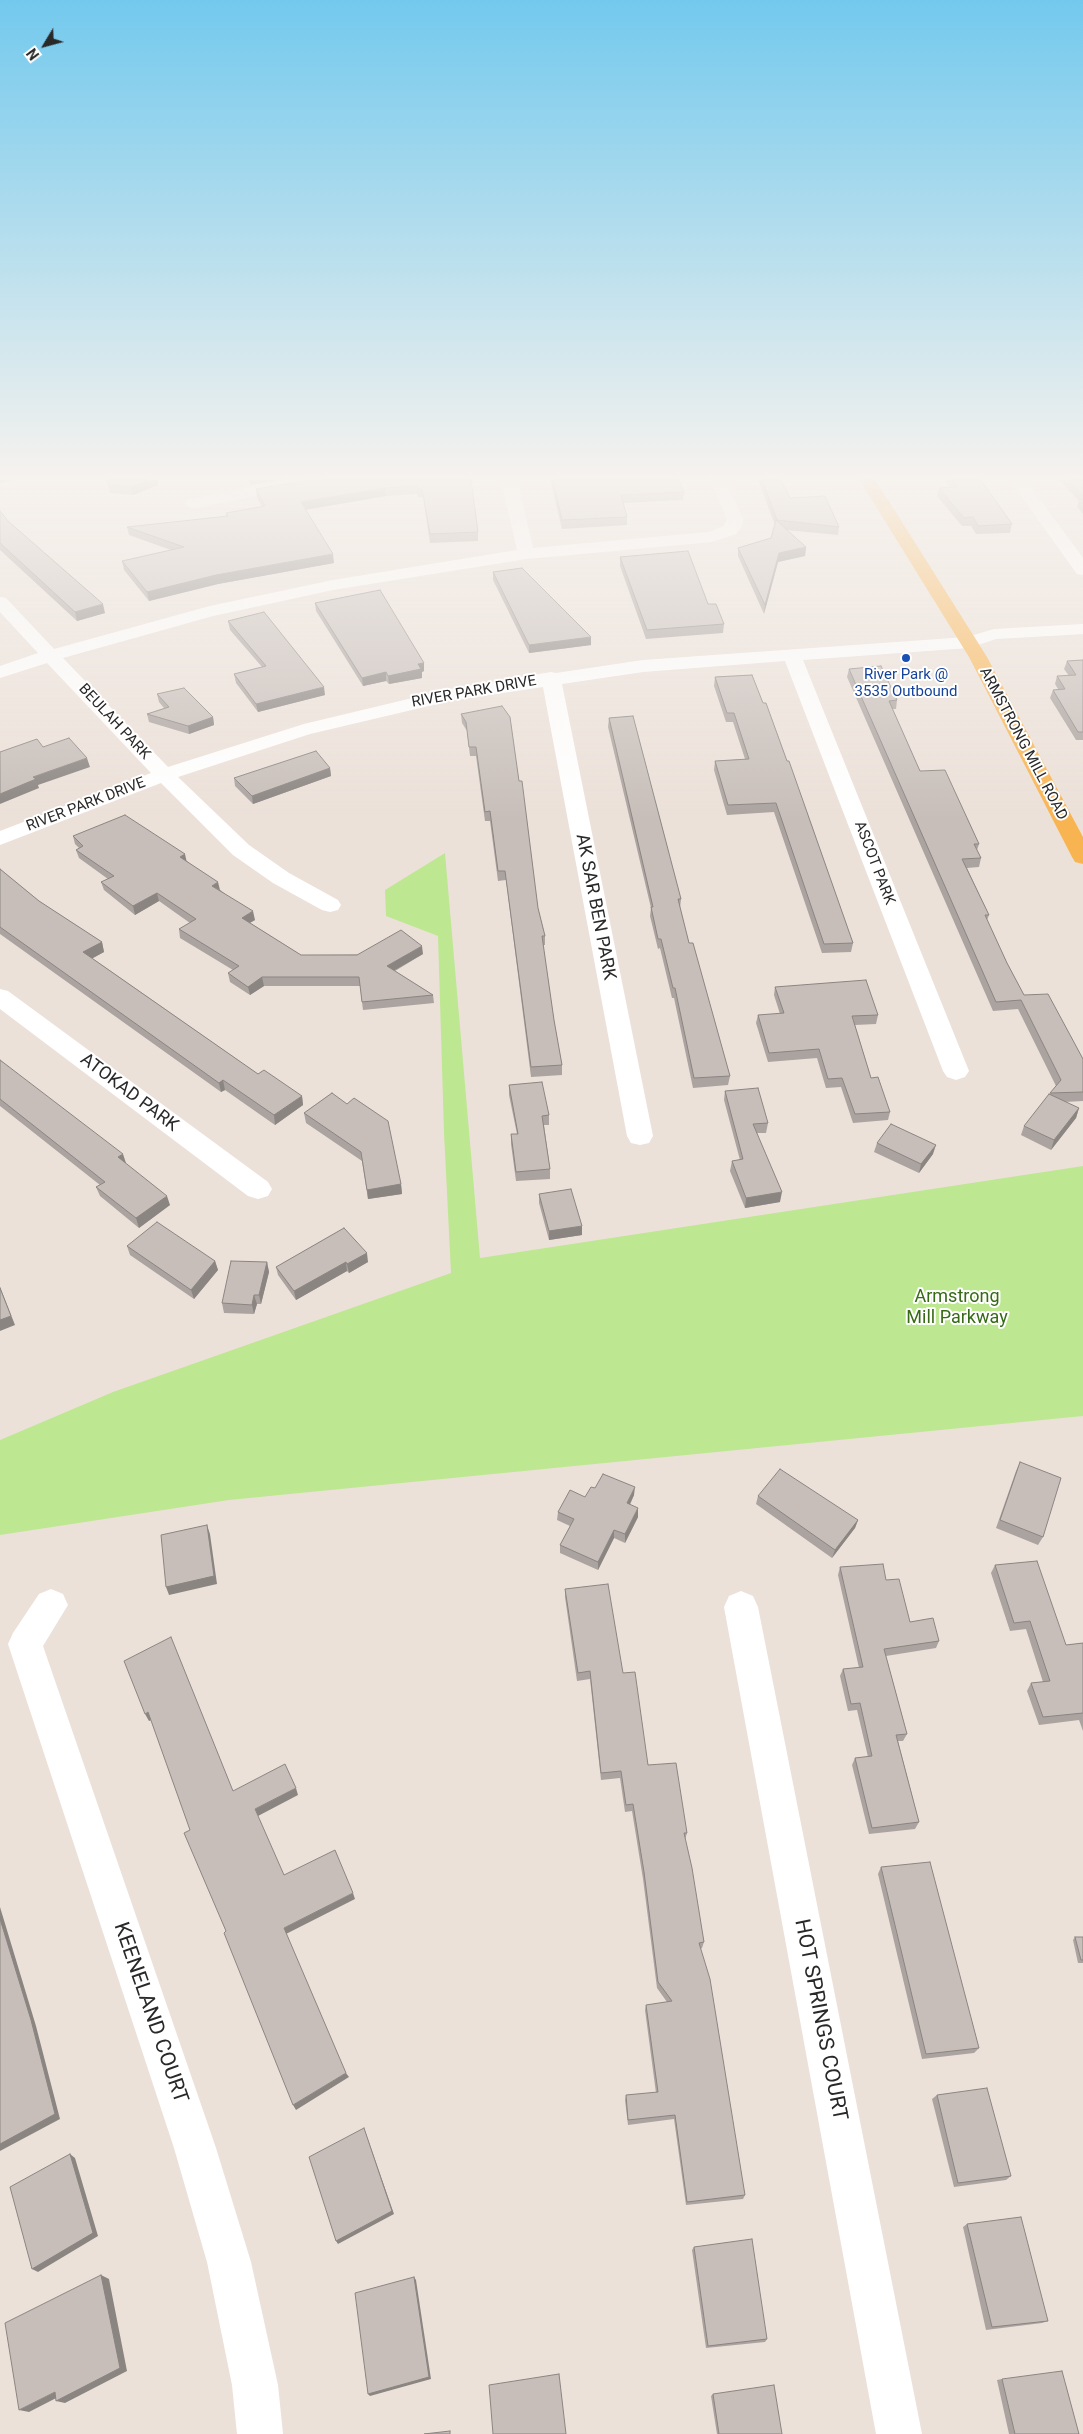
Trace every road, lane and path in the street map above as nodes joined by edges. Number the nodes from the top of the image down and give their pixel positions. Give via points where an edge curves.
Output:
1 (292, 593) edge
2 (937, 593) edge
3 (0, 602) edge
4 (1083, 629) edge
5 (968, 642) junction
6 (1083, 644) edge
7 (52, 655) junction
8 (792, 655) junction
9 (0, 672) edge
10 (551, 678) junction
11 (164, 775) junction
12 (0, 840) edge
13 (1083, 857) edge
14 (330, 905) dead end
15 (0, 997) edge
16 (956, 1071) dead end
17 (640, 1136) dead end
18 (258, 1189) dead end
19 (51, 1605) dead end
20 (741, 1607) dead end
21 (260, 2434) edge
22 (899, 2434) edge

1 - 7 street
2 - 5 main road, ARMSTRONG MILL ROAD
3 - 7 street, BEULAH PARK
4 - 5 street, RIVER PARK DRIVE via 994,634
5 - 6 street, RIVER PARK DRIVE via 1004,649
5 - 8 street, RIVER PARK DRIVE
5 - 13 main road, ARMSTRONG MILL ROAD
7 - 9 street
7 - 11 street, BEULAH PARK
8 - 10 street, RIVER PARK DRIVE via 653,665
8 - 16 street, ASCOT PARK
10 - 11 street, RIVER PARK DRIVE via 359,715
10 - 17 street, AK SAR BEN PARK
11 - 12 street, RIVER PARK DRIVE via 63,812
11 - 14 street, BEULAH PARK via 241,850 281,878
15 - 18 street, ATOKAD PARK
19 - 21 street, KEENELAND COURT via 25,1644 204,2176 229,2262 255,2385
20 - 22 street, HOT SPRINGS COURT

